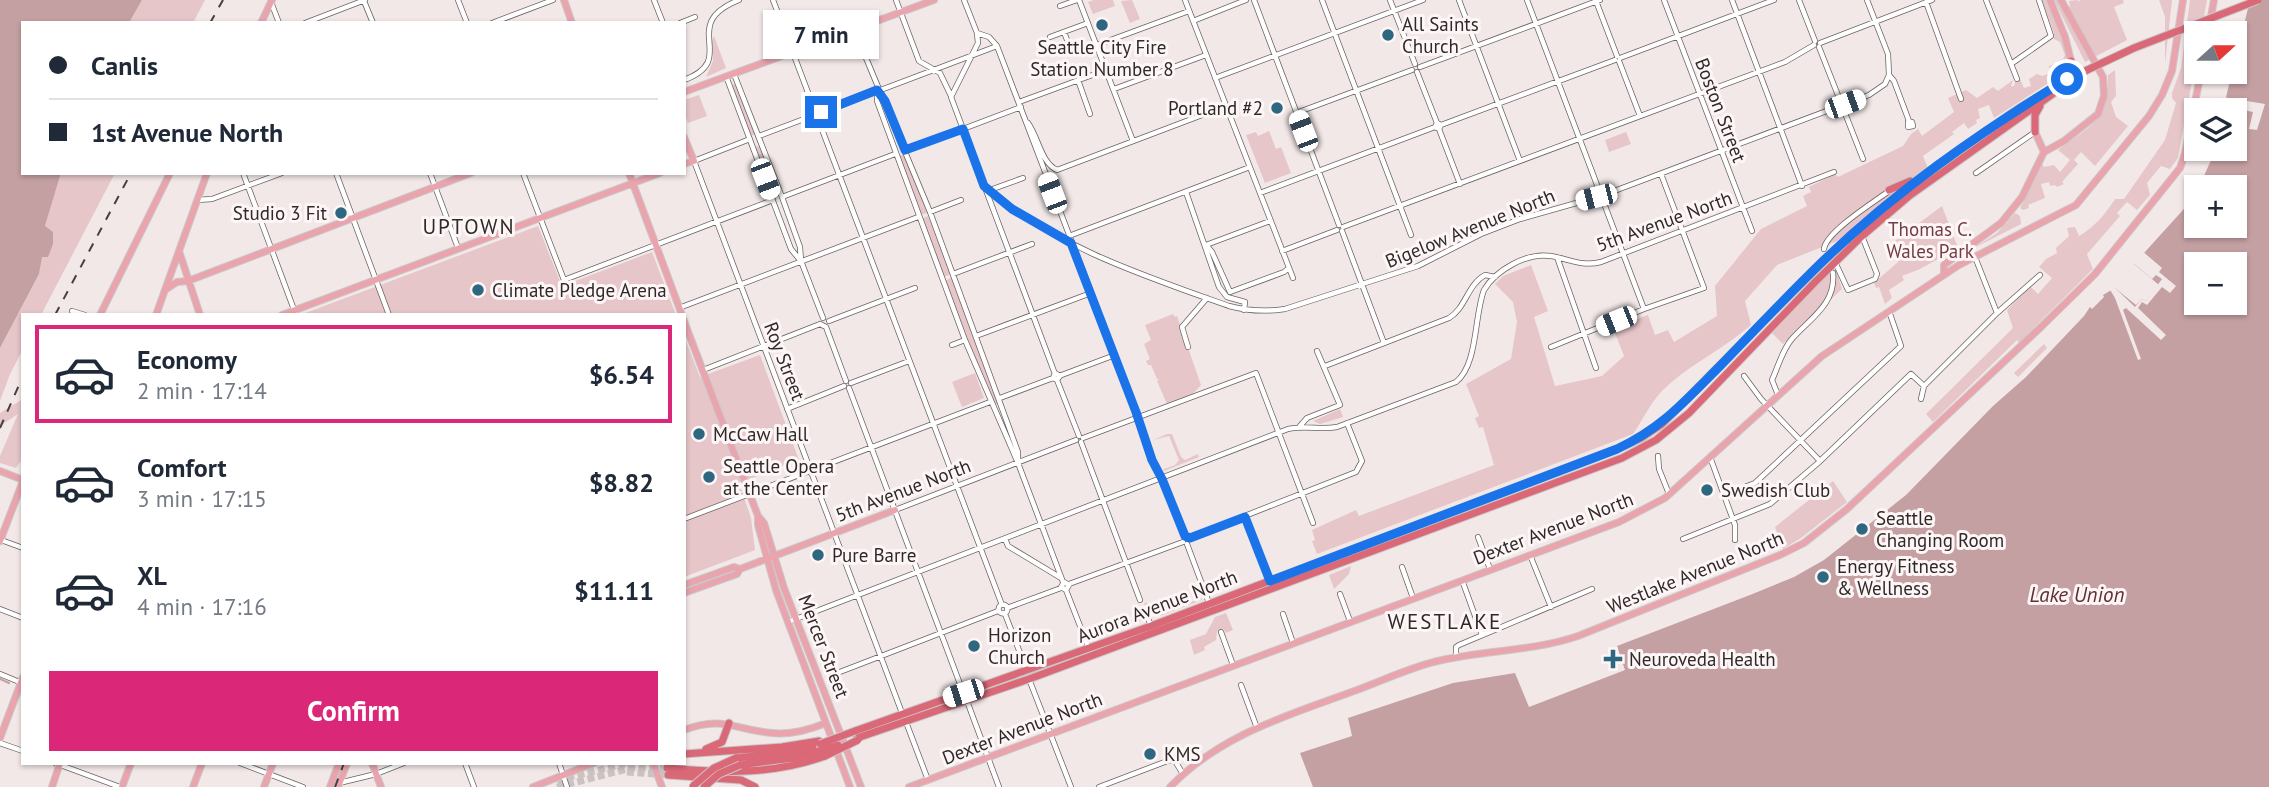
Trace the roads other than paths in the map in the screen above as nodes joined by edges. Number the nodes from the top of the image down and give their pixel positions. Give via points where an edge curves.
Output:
1 (364, 0) edge
2 (458, 0) edge
3 (553, 0) edge
4 (564, 0) edge
5 (654, 0) edge
6 (773, 0) edge
7 (896, 0) edge
8 (934, 0) edge
9 (964, 0) edge
10 (1078, 0) edge
11 (1185, 0) edge
12 (1251, 0) edge
13 (1322, 0) edge
14 (1390, 0) edge
15 (1423, 0) edge
16 (1459, 0) edge
17 (1527, 0) edge
18 (1597, 0) edge
19 (1664, 0) edge
20 (1732, 0) edge
21 (1774, 0) edge
22 (1799, 0) edge
23 (1867, 0) edge
24 (1933, 0) edge
25 (1986, 0) edge
26 (2039, 0) edge
27 (2050, 0) edge
28 (2061, 0) edge
29 (2183, 0) edge
30 (2214, 0) edge
31 (2258, 0) edge
32 (272, 1) edge
33 (736, 1) edge
34 (1926, 2) junction
35 (1060, 6) dead end
36 (900, 11) junction
37 (1189, 11) junction
38 (1394, 11) junction
39 (1737, 14) junction
40 (695, 17) dead end
41 (262, 21) edge
42 (278, 21) edge
43 (310, 21) edge
44 (372, 21) edge
45 (466, 21) edge
46 (497, 21) edge
47 (571, 21) edge
48 (662, 21) edge
49 (685, 21) edge
50 (1193, 21) junction
51 (2210, 21) edge
52 (1876, 22) junction
53 (1088, 23) junction
54 (1536, 24) junction
55 (853, 28) junction
56 (1064, 32) junction
57 (977, 33) junction
58 (1334, 33) junction
59 (1678, 36) junction
60 (1051, 37) dead end
61 (1817, 44) junction
62 (1097, 45) junction
63 (997, 46) junction
64 (1476, 46) junction
65 (792, 51) junction
66 (1072, 53) dead end
67 (1206, 55) junction
68 (1275, 55) junction
69 (970, 56) junction
70 (1618, 59) junction
71 (2071, 61) junction
72 (2011, 64) junction
73 (1416, 68) junction
74 (934, 69) junction
75 (1106, 70) junction
76 (1759, 72) junction
77 (2083, 72) junction
78 (734, 73) junction
79 (1889, 75) junction
80 (726, 76) junction
81 (1215, 78) junction
82 (2017, 79) dead end
83 (2067, 79) junction
84 (686, 80) edge
85 (1078, 80) junction
86 (1558, 81) junction
87 (2198, 84) edge
88 (1114, 89) junction
89 (877, 90) junction
90 (686, 91) edge
91 (1356, 91) junction
92 (1700, 94) junction
93 (951, 97) junction
94 (1961, 99) dead end
95 (1498, 104) junction
96 (2040, 104) junction
97 (1020, 105) junction
98 (1842, 105) junction
99 (1226, 106) junction
100 (1296, 113) junction
101 (816, 114) junction
102 (1090, 114) dead end
103 (1640, 116) junction
104 (2023, 116) junction
105 (1909, 121) dead end
106 (1027, 122) junction
107 (1438, 126) junction
108 (963, 129) junction
109 (1781, 129) junction
110 (2035, 132) junction
111 (759, 136) junction
112 (1579, 138) junction
113 (750, 139) junction
114 (686, 141) edge
115 (1133, 141) junction
116 (1378, 149) junction
117 (905, 150) junction
118 (1722, 151) junction
119 (2044, 152) junction
120 (895, 154) junction
121 (1863, 159) dead end
122 (694, 161) junction
123 (1520, 161) junction
124 (686, 163) edge
125 (1250, 167) junction
126 (1318, 171) junction
127 (1834, 172) dead end
128 (1926, 173) junction
129 (1976, 173) dead end
130 (1661, 174) junction
131 (169, 175) edge
132 (205, 175) edge
133 (244, 175) edge
134 (277, 175) edge
135 (337, 175) edge
136 (431, 175) edge
137 (466, 175) edge
138 (524, 175) edge
139 (630, 175) edge
140 (654, 175) edge
141 (839, 175) junction
142 (1023, 177) dead end
143 (632, 183) junction
144 (1460, 184) junction
145 (248, 186) junction
146 (984, 186) junction
147 (1802, 186) junction
148 (435, 187) junction
149 (1889, 190) joint
150 (989, 191) junction
151 (1186, 192) junction
152 (1259, 193) junction
153 (1601, 196) junction
154 (782, 197) junction
155 (197, 200) junction
156 (773, 200) junction
157 (961, 200) dead end
158 (1400, 206) junction
159 (1744, 208) junction
160 (930, 212) junction
161 (540, 217) junction
162 (918, 217) junction
163 (353, 218) junction
164 (716, 221) junction
165 (1270, 221) junction
166 (1340, 228) junction
167 (1683, 231) junction
168 (1752, 231) dead end
169 (1410, 235) dead end
170 (1069, 236) junction
171 (1863, 236) junction
172 (863, 237) junction
173 (1071, 243) junction
174 (1032, 244) dead end
175 (655, 245) junction
176 (1206, 245) junction
177 (271, 248) junction
178 (458, 248) junction
179 (179, 249) junction
180 (1824, 249) dead end
181 (1282, 251) junction
182 (1010, 253) junction
183 (1623, 253) junction
184 (1557, 257) junction
185 (1975, 257) junction
186 (801, 261) junction
187 (1835, 262) junction
188 (1289, 268) junction
189 (1833, 273) dead end
190 (953, 274) junction
191 (1944, 275) junction
192 (2040, 275) dead end
193 (1495, 277) junction
194 (1293, 278) dead end
195 (376, 279) junction
196 (188, 281) junction
197 (740, 284) junction
198 (1362, 284) junction
199 (915, 288) dead end
200 (165, 290) junction
201 (1091, 293) junction
202 (1207, 298) junction
203 (886, 299) junction
204 (1644, 309) junction
205 (1244, 310) junction
206 (72, 311) dead end
207 (681, 311) edge
208 (1889, 311) junction
209 (78, 313) edge
210 (101, 313) edge
211 (157, 313) edge
212 (200, 313) edge
213 (295, 313) edge
214 (388, 313) edge
215 (1997, 313) junction
216 (1033, 315) junction
217 (823, 323) junction
218 (686, 326) edge
219 (1586, 333) junction
220 (976, 336) junction
221 (965, 340) junction
222 (1384, 343) junction
223 (952, 345) dead end
224 (763, 346) junction
225 (1188, 347) dead end
226 (1551, 347) dead end
227 (1317, 351) dead end
228 (1115, 355) junction
229 (909, 361) junction
230 (1325, 366) junction
231 (1596, 368) dead end
232 (703, 369) junction
233 (1744, 376) dead end
234 (1056, 377) junction
235 (848, 385) junction
236 (1924, 386) junction
237 (1778, 394) junction
238 (1000, 398) junction
239 (1921, 399) dead end
240 (990, 402) junction
241 (1767, 404) junction
242 (787, 409) junction
243 (1138, 417) junction
244 (1347, 423) junction
245 (933, 424) junction
246 (1299, 427) junction
247 (1278, 432) junction
248 (1080, 439) junction
249 (1801, 440) junction
250 (871, 447) junction
251 (1658, 456) dead end
252 (1710, 457) junction
253 (1820, 461) junction
254 (1018, 463) junction
255 (810, 470) junction
256 (0, 471) edge
257 (1162, 479) junction
258 (21, 480) edge
259 (21, 486) edge
260 (957, 487) junction
261 (750, 494) junction
262 (1669, 494) junction
263 (1302, 495) junction
264 (1724, 495) junction
265 (1104, 502) junction
266 (895, 510) junction
267 (1245, 517) junction
268 (686, 518) edge
269 (1733, 519) junction
270 (1313, 523) dead end
271 (1042, 525) junction
272 (833, 533) junction
273 (1478, 537) dead end
274 (1005, 539) junction
275 (1683, 539) dead end
276 (0, 540) edge
277 (1186, 540) junction
278 (1735, 540) dead end
279 (21, 547) edge
280 (980, 548) junction
281 (1530, 554) junction
282 (771, 557) junction
283 (1126, 563) junction
284 (1402, 567) dead end
285 (740, 569) junction
286 (1490, 569) junction
287 (918, 572) junction
288 (1461, 579) junction
289 (1270, 581) junction
290 (686, 584) edge
291 (1064, 584) junction
292 (1592, 589) dead end
293 (686, 592) edge
294 (1340, 594) dead end
295 (857, 596) junction
296 (1413, 598) junction
297 (1140, 600) dead end
298 (1209, 603) junction
299 (1551, 607) junction
300 (0, 609) edge
301 (1005, 609) junction
302 (1146, 613) dead end
303 (1283, 614) dead end
304 (21, 617) edge
305 (796, 619) junction
306 (1350, 621) junction
307 (788, 622) junction
308 (1151, 626) junction
309 (1221, 632) dead end
310 (941, 633) junction
311 (1482, 635) junction
312 (1293, 643) junction
313 (808, 648) junction
314 (1089, 649) junction
315 (881, 657) junction
316 (1456, 657) junction
317 (1233, 665) junction
318 (0, 674) edge
319 (832, 675) dead end
320 (1028, 675) junction
321 (21, 681) edge
322 (21, 684) edge
323 (1241, 685) dead end
324 (965, 697) junction
325 (904, 717) junction
326 (729, 723) junction
327 (826, 723) junction
328 (1257, 728) junction
329 (686, 729) edge
330 (1051, 734) junction
331 (858, 737) junction
332 (0, 741) edge
333 (822, 748) junction
334 (21, 750) edge
335 (688, 753) edge
336 (988, 758) junction
337 (738, 762) junction
338 (58, 765) edge
339 (61, 765) edge
340 (130, 765) edge
341 (201, 765) edge
342 (245, 765) edge
343 (272, 765) edge
344 (338, 765) edge
345 (346, 765) edge
346 (373, 765) edge
347 (399, 765) edge
348 (466, 765) edge
349 (560, 765) edge
350 (589, 765) edge
351 (654, 765) edge
352 (269, 774) junction
353 (376, 774) junction
354 (1183, 774) junction
355 (563, 775) junction
356 (930, 783) edge
357 (339, 785) edge
358 (52, 787) edge
359 (121, 787) edge
360 (193, 787) edge
361 (264, 787) edge
362 (303, 787) edge
363 (330, 787) edge
364 (380, 787) edge
365 (474, 787) edge
366 (533, 787) edge
367 (567, 787) edge
368 (662, 787) edge
369 (693, 787) edge
370 (704, 787) edge
371 (755, 787) edge
372 (850, 787) edge
373 (860, 787) edge
374 (909, 787) edge
375 (999, 787) edge
376 (1071, 787) edge
377 (1099, 787) edge
378 (1170, 787) edge

1 - 43 street
1 - 44 street
2 - 45 street
3 - 46 street
4 - 47 main road
5 - 48 street
6 - 65 street
7 - 36 street
8 - 36 main road
9 - 57 street
10 - 35 street
10 - 53 street
11 - 37 street
12 - 50 street
12 - 68 street
13 - 58 street
14 - 38 street
15 - 38 street
16 - 64 street
17 - 54 street
18 - 54 street
18 - 70 street
19 - 59 street, Boston Street
20 - 39 street
21 - 39 street
22 - 61 street
23 - 52 street
24 - 34 street
25 - 72 street
26 - 72 street via 2051,33
27 - 71 main road
28 - 119 main road via 2103,77 2104,96 2090,122
29 - 185 main road, Dexter Avenue North via 2172,71 2144,123 2076,205
30 - 51 main road
31 - 77 highway, Aurora Avenue North, bridge
32 - 41 main road
32 - 42 street
33 - 84 street via 719,10 711,22 706,68
34 - 52 street
34 - 94 street
36 - 55 main road
36 - 74 street via 919,61
37 - 50 street
37 - 62 street
38 - 58 street
38 - 73 street
39 - 59 street
39 - 76 street
40 - 49 street
50 - 67 street
52 - 61 street
52 - 79 street via 1888,54
53 - 56 street
53 - 62 street
54 - 64 street
54 - 86 street
55 - 65 main road
55 - 89 street
56 - 60 street
56 - 66 street
57 - 63 street
57 - 69 street
58 - 68 street
58 - 91 street
59 - 70 street
59 - 92 street, Boston Street
61 - 76 street
61 - 98 street
62 - 75 street
63 - 69 street
63 - 97 street
64 - 73 street
64 - 95 street
65 - 78 main road
65 - 101 street
67 - 81 street
67 - 88 street
68 - 81 street
68 - 100 street
69 - 74 street
69 - 93 street
70 - 86 street
70 - 103 street
71 - 77 highway
71 - 83 highway
72 - 82 street
73 - 91 street
73 - 107 street
74 - 89 street
74 - 93 street via 943,77
75 - 85 street
75 - 88 street
76 - 92 street
76 - 109 street
77 - 83 highway, Aurora Avenue North
77 - 96 highway, Aurora Avenue North
78 - 80 main road
78 - 111 street
79 - 98 street, Bigelow Avenue North via 1878,91
79 - 105 street
80 - 90 main road
80 - 113 street
81 - 99 street
83 - 128 highway, Aurora Avenue North
85 - 97 street
85 - 102 street
86 - 95 street
86 - 112 street
87 - 316 main road, Westlake Avenue North via 2182,163 2095,274 1922,440 1804,543 1578,636 1548,645
88 - 115 street
89 - 101 street
89 - 117 street
89 - 120 street
91 - 100 street
91 - 116 street
92 - 103 street
92 - 118 street, Boston Street
93 - 108 street
95 - 107 street
95 - 123 street
96 - 104 highway, Aurora Avenue North
96 - 110 highway
97 - 106 street
97 - 108 street
98 - 109 street, Bigelow Avenue North
98 - 121 street
99 - 115 street
99 - 125 street
100 - 126 street
101 - 111 street
101 - 141 street
103 - 112 street
104 - 110 highway
104 - 171 highway, Aurora Avenue North via 1909,196
106 - 115 street via 1047,161 1057,170
106 - 170 street
107 - 116 street
107 - 144 street
108 - 117 street
108 - 146 street
109 - 118 street, Bigelow Avenue North
109 - 147 street
110 - 119 main road
110 - 129 street
111 - 154 street
112 - 123 street
112 - 153 street
113 - 122 street
113 - 156 street
114 - 122 main road, Roy Street
116 - 126 street
116 - 158 street
117 - 160 street
118 - 130 street, Bigelow Avenue North
118 - 159 street, Boston Street
119 - 191 main road via 2017,204 1997,227 1944,265
120 - 141 street
120 - 162 street
122 - 124 main road
122 - 164 street, Roy Street
123 - 144 street
125 - 151 street
125 - 152 street
126 - 152 street
126 - 166 street
127 - 147 street, 5th Avenue North
128 - 149 highway
128 - 289 highway, Aurora Avenue North via 1821,262 1679,408 1641,438
130 - 153 street, Bigelow Avenue North
130 - 167 street
131 - 210 main road
132 - 155 main road
133 - 145 street
134 - 145 street
135 - 163 street
136 - 148 street
137 - 148 main road
138 - 161 street
139 - 143 main road
140 - 143 main road
141 - 154 street
141 - 172 street
142 - 150 street
143 - 161 main road
143 - 175 main road
144 - 158 street
145 - 155 street
145 - 177 street
146 - 150 street, Bigelow Avenue North
146 - 182 street
147 - 159 street, 5th Avenue North
148 - 163 main road
148 - 178 street
149 - 180 street via 1847,222
150 - 173 street, Bigelow Avenue North
151 - 170 street
151 - 176 street
152 - 165 street
153 - 183 street
153 - 198 street, Bigelow Avenue North via 1529,215 1418,266
154 - 186 street
155 - 179 main road
156 - 164 street
156 - 186 street
157 - 160 street
158 - 166 street
158 - 169 street
159 - 167 street, 5th Avenue North
159 - 168 street, Boston Street
160 - 190 street
161 - 175 street via 564,280
161 - 178 main road
162 - 172 street
162 - 221 street
163 - 177 main road
163 - 195 street
164 - 175 street
164 - 197 street, Roy Street
165 - 176 street
165 - 181 street
166 - 181 street
166 - 198 street
167 - 183 street, 5th Avenue North
167 - 204 street via 1704,289
170 - 173 street
171 - 187 highway, Aurora Avenue North
171 - 187 street via 1877,277 1848,290
172 - 186 street
172 - 203 street
173 - 201 street
173 - 202 street, Bigelow Avenue North
174 - 182 street
175 - 207 main road
176 - 188 street via 1231,292
176 - 205 street via 1219,287 1227,297 1245,302
177 - 196 main road
177 - 213 street
178 - 195 main road
179 - 196 main road
179 - 200 main road
181 - 188 street
182 - 190 street
182 - 216 street
183 - 184 street, 5th Avenue North via 1583,265
183 - 204 street
184 - 193 street, 5th Avenue North via 1525,259
184 - 219 street
185 - 191 main road, Dexter Avenue North
185 - 215 street
186 - 197 street
186 - 217 street
187 - 320 highway, Aurora Avenue North via 1689,413 1644,447 1530,493
188 - 194 street
189 - 237 street via 1826,306 1790,342 1780,360 1772,380
190 - 220 street
191 - 208 main road, Dexter Avenue North
192 - 215 street
193 - 222 street, 5th Avenue North via 1485,275 1474,283 1454,315
193 - 244 street via 1480,300 1470,361 1461,378
195 - 213 main road
195 - 214 street
196 - 200 main road
196 - 212 main road
197 - 207 street
197 - 224 street, Roy Street
198 - 205 street, Bigelow Avenue North via 1285,309
198 - 222 street
199 - 203 street
200 - 211 main road
201 - 216 street
201 - 228 street
202 - 205 street, Bigelow Avenue North
202 - 225 street via 1182,327
203 - 217 street
203 - 229 street
204 - 219 street
206 - 209 street
208 - 237 main road, Dexter Avenue North via 1822,356
208 - 249 street via 1901,346
215 - 236 street
216 - 220 street
216 - 234 street
217 - 224 street
217 - 235 street
218 - 232 main road, Mercer Street
219 - 226 street
219 - 231 street
220 - 238 street
221 - 223 street
221 - 240 street
222 - 230 street, 5th Avenue North
224 - 232 street
224 - 242 street, Roy Street
227 - 230 street
228 - 234 street
228 - 243 street
229 - 235 street
229 - 245 street
230 - 246 street via 1340,405 1307,418
232 - 261 main road, Mercer Street
233 - 241 street
234 - 238 street
234 - 248 street
235 - 242 street
235 - 250 street
236 - 239 street
236 - 253 street via 1911,373
237 - 241 main road, Dexter Avenue North
238 - 254 street
240 - 245 street
240 - 254 street
241 - 249 street
241 - 252 main road, Dexter Avenue North
242 - 255 street, Roy Street
243 - 247 street, 5th Avenue North via 1256,373
243 - 248 street, 5th Avenue North
243 - 257 street
244 - 246 street
244 - 263 street via 1362,461 1359,470
245 - 250 street
245 - 260 street
246 - 247 street
247 - 257 street
247 - 263 street
248 - 254 street, 5th Avenue North
248 - 265 street
249 - 253 street
249 - 264 street via 1755,483
250 - 255 street
250 - 266 street
251 - 262 street
252 - 262 main road, Dexter Avenue North
252 - 264 street
253 - 269 street via 1770,504
254 - 260 street, 5th Avenue North
254 - 271 street
255 - 261 street
255 - 272 street, Roy Street
256 - 258 main road
257 - 265 street
257 - 277 street
259 - 276 main road
260 - 266 street, 5th Avenue North
260 - 280 street
261 - 268 street
261 - 282 main road, Mercer Street
262 - 281 main road, Dexter Avenue North via 1622,520
263 - 267 street
263 - 270 street
264 - 269 street
265 - 271 street
265 - 283 street
266 - 272 main road, 5th Avenue North
266 - 287 street
267 - 277 street
267 - 289 street
269 - 275 street
269 - 278 street
271 - 274 street
271 - 291 street
272 - 282 main road, 5th Avenue North
272 - 295 street, Roy Street
273 - 286 street
274 - 280 street
274 - 291 street via 1008,546
276 - 279 street
277 - 283 street
277 - 298 street
280 - 287 street
280 - 301 street
281 - 286 main road, Dexter Avenue North
281 - 299 street
282 - 285 main road, 5th Avenue North
282 - 305 main road, Mercer Street
282 - 307 main road, Mercer Street
283 - 291 street
283 - 297 street
284 - 296 street
285 - 290 main road, 5th Avenue North via 734,566
285 - 293 main road, 5th Avenue North
286 - 288 main road, Dexter Avenue North
287 - 295 street
287 - 310 street
288 - 296 main road, Dexter Avenue North
288 - 311 street
289 - 298 highway, Aurora Avenue North
291 - 301 street
291 - 314 street
292 - 299 street
294 - 306 street
295 - 305 street
295 - 315 street, Roy Street
296 - 306 main road, Dexter Avenue North
298 - 308 highway, Aurora Avenue North
299 - 311 street
300 - 304 street
301 - 310 street
301 - 320 street
302 - 308 street
303 - 312 street
305 - 307 street
305 - 313 main road, Mercer Street
306 - 312 main road, Dexter Avenue North
307 - 327 main road, Mercer Street
308 - 314 highway, Aurora Avenue North
309 - 317 street
310 - 315 street
310 - 324 street
311 - 316 street via 1456,647
312 - 317 main road, Dexter Avenue North
313 - 327 main road
313 - 373 main road, Mercer Street
314 - 320 highway, Aurora Avenue North
315 - 319 street
315 - 325 street, Roy Street
316 - 328 main road, Westlake Avenue North
317 - 330 main road, Dexter Avenue North
318 - 321 street
320 - 324 highway, Aurora Avenue North
320 - 330 street
322 - 332 main road
323 - 328 street
324 - 325 highway, Aurora Avenue North
324 - 336 street
325 - 331 highway, Aurora Avenue North
325 - 356 street, Roy Street
326 - 327 main road via 779,733
326 - 329 main road
326 - 335 highway via 722,742
327 - 372 main road, Mercer Street
328 - 354 main road, Westlake Avenue North via 1214,749
330 - 336 main road, Dexter Avenue North
330 - 376 street
331 - 333 highway, Aurora Avenue North, bridge
331 - 333 highway, Aurora Avenue North, bridge via 836,738
332 - 334 street
333 - 335 highway
333 - 337 highway, Aurora Avenue North via 793,758
333 - 371 highway via 797,764 755,771 667,772 741,780
336 - 356 main road, Dexter Avenue North
336 - 375 street
337 - 369 highway, Aurora Avenue North, bridge via 714,768
337 - 370 highway, Aurora Avenue North, bridge
338 - 358 main road
339 - 359 street
340 - 359 main road
341 - 360 main road
342 - 352 street
343 - 352 main road
344 - 363 main road
345 - 357 main road
346 - 353 main road
347 - 353 street
348 - 365 street
349 - 355 street
350 - 355 main road
351 - 368 main road
352 - 361 main road
352 - 362 street
353 - 357 street
353 - 364 main road
354 - 377 street via 1170,760
354 - 378 main road, Westlake Avenue North
355 - 366 main road
355 - 367 street
356 - 374 main road, Dexter Avenue North

